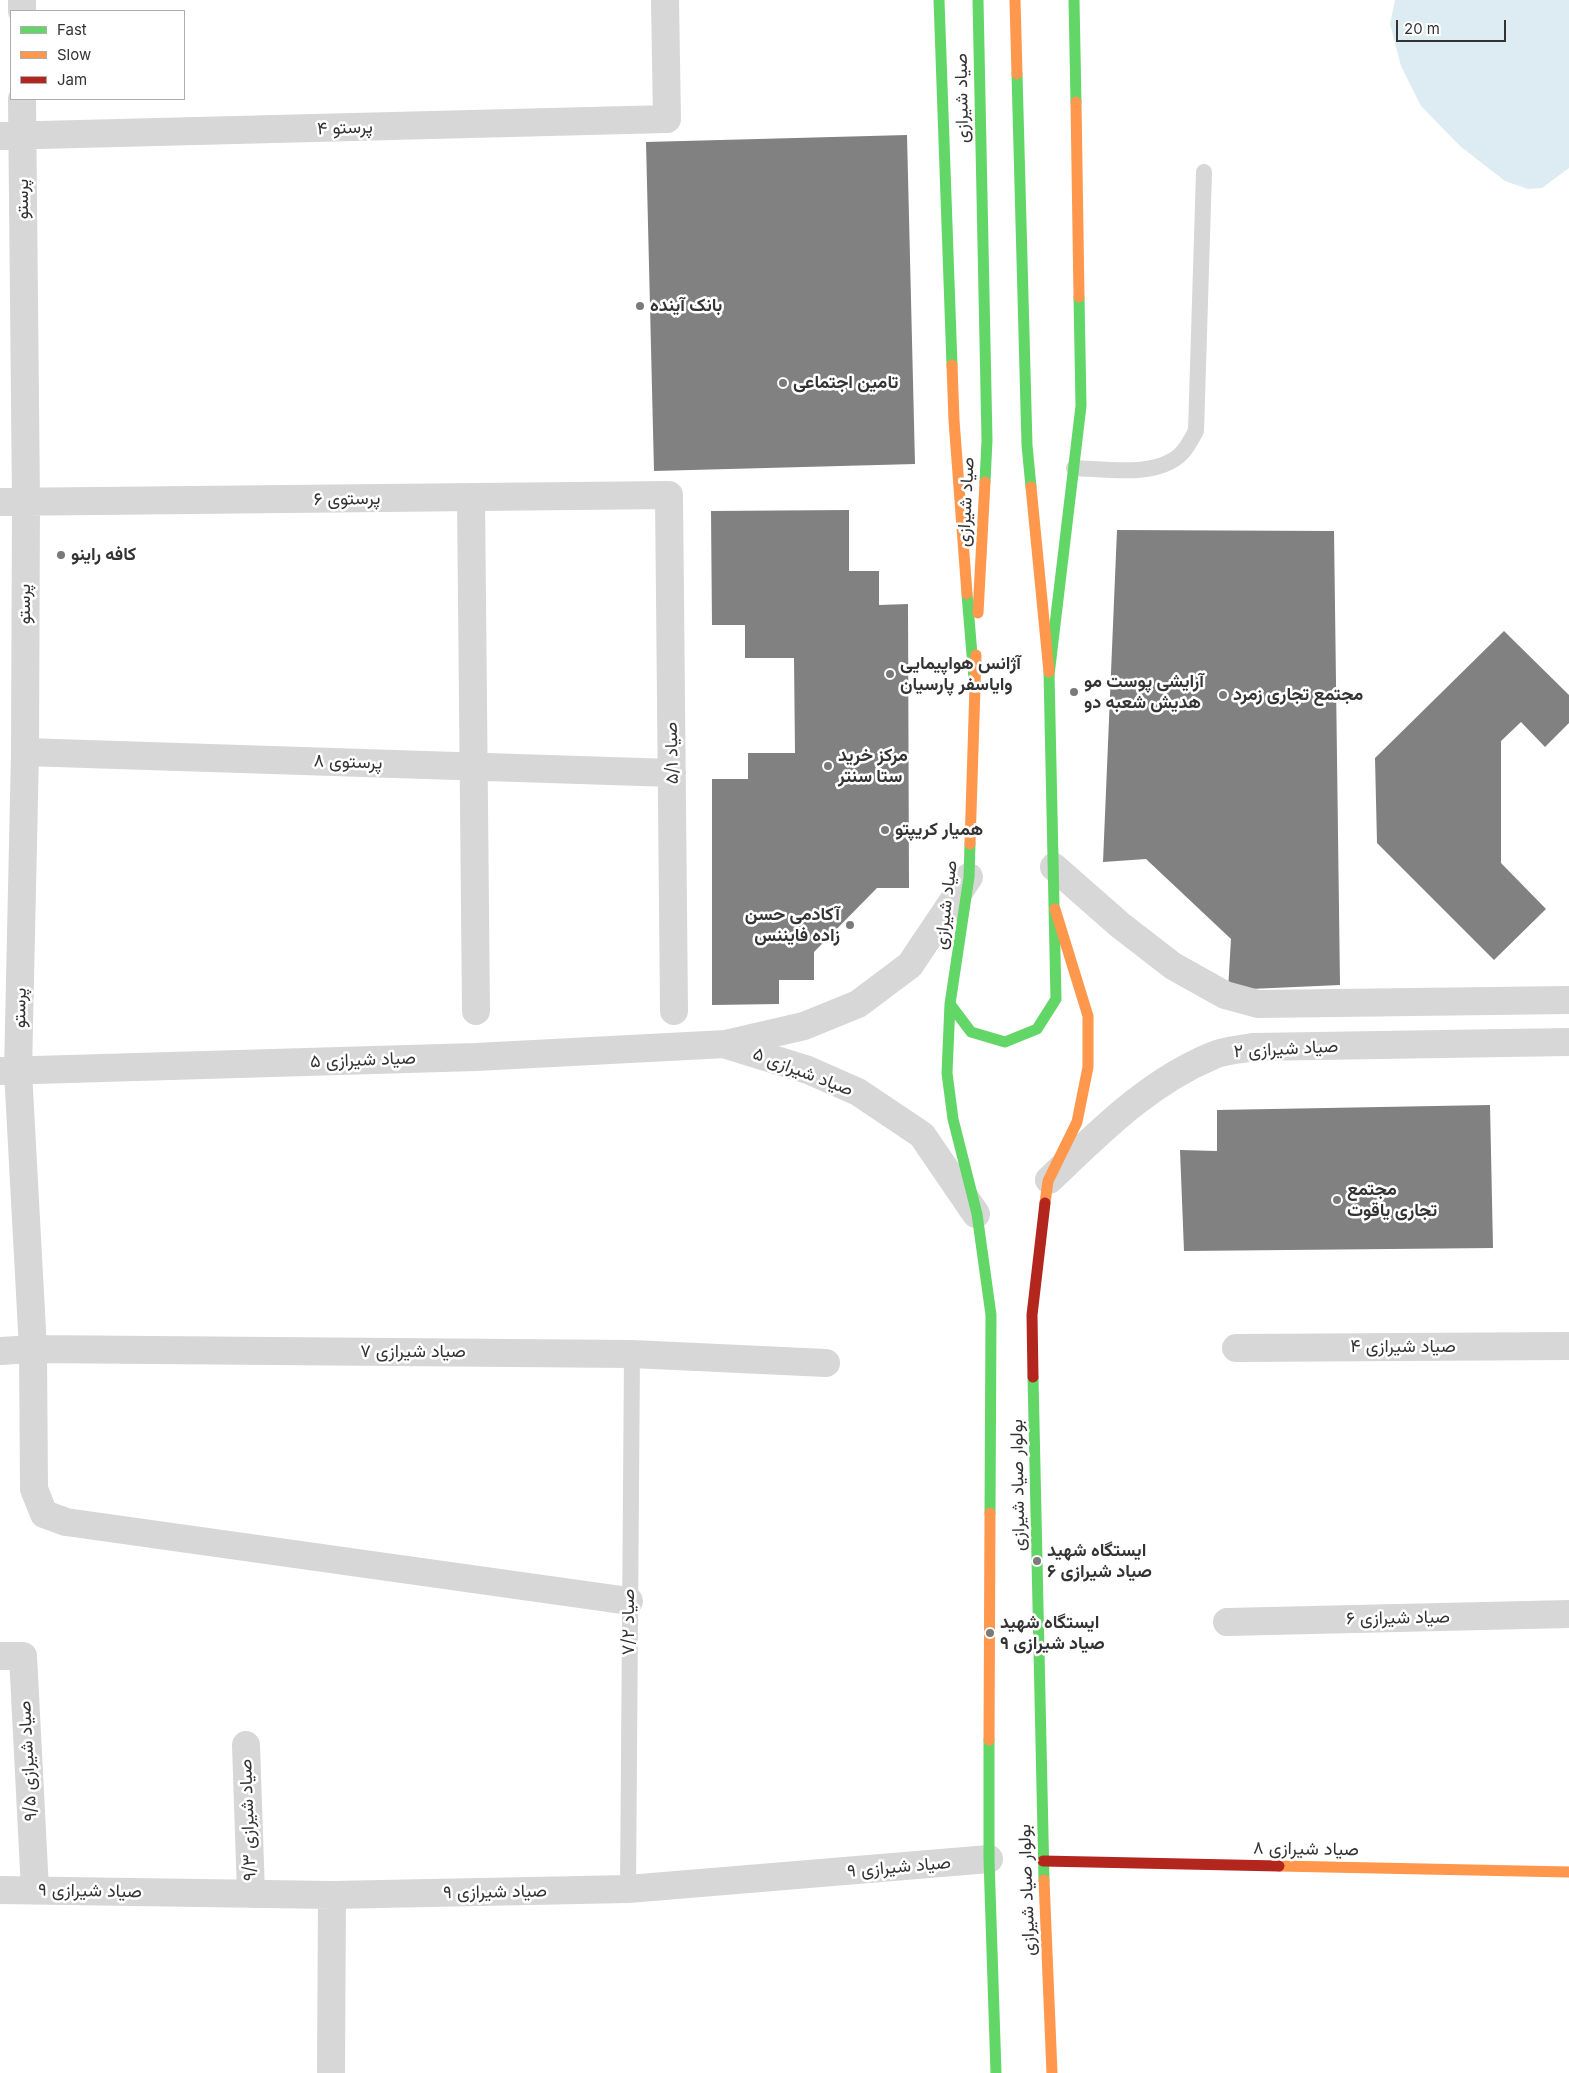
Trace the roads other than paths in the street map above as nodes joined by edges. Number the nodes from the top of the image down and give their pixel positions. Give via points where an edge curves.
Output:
1 (665, 0) edge
2 (939, 0) edge
3 (978, 0) edge
4 (1015, 0) edge
5 (1074, 0) edge
6 (22, 100) edge
7 (11, 136) edge
8 (1204, 172) dead end
9 (1074, 468) junction
10 (669, 495) joint
11 (471, 497) junction
12 (13, 502) edge
13 (1049, 675) junction
14 (974, 679) junction
15 (25, 752) junction
16 (473, 766) junction
17 (672, 773) junction
18 (1054, 867) junction
19 (969, 877) junction
20 (1055, 909) junction
21 (1569, 1000) edge
22 (950, 1004) junction
23 (476, 1011) dead end
24 (674, 1011) dead end
25 (1569, 1042) edge
26 (726, 1044) junction
27 (9, 1071) edge
28 (1048, 1181) junction
29 (977, 1214) junction
30 (1569, 1346) edge
31 (1236, 1348) dead end
32 (33, 1349) junction
33 (0, 1351) edge
34 (632, 1354) junction
35 (826, 1363) dead end
36 (629, 1601) junction
37 (1569, 1614) edge
38 (1227, 1622) dead end
39 (0, 1656) edge
40 (246, 1745) dead end
41 (989, 1859) junction
42 (1043, 1861) junction
43 (1569, 1872) edge
44 (628, 1889) junction
45 (0, 1890) edge
46 (34, 1890) junction
47 (251, 1894) junction
48 (332, 1895) junction
49 (331, 2073) edge
50 (996, 2073) edge
51 (1052, 2073) edge

1 - 7 street, پرستو ۴ via 667,119
2 - 14 main road via 954,420
3 - 14 main road, صیاد شیرازی via 987,440
4 - 13 main road via 1027,445
5 - 9 main road via 1082,406
6 - 7 street, پرستو
7 - 12 street, پرستو
8 - 9 lane via 1196,431 1181,454 1161,466 1144,470
9 - 13 main road
10 - 11 street, پرستوی ۶
10 - 17 street, صیاد ۵/۱
11 - 12 street, پرستوی ۶
11 - 16 street
12 - 15 street, پرستو
13 - 18 main road
14 - 19 main road, صیاد شیرازی
15 - 16 street, پرستوی ۸
15 - 27 street, پرستو
16 - 17 street, پرستوی ۸
16 - 23 street
17 - 24 street, صیاد ۵/۱
18 - 20 main road
18 - 21 street via 1173,966 1225,995 1258,1004
19 - 22 main road, صیاد شیرازی
19 - 26 street, صیاد شیرازی ۵ via 910,965 858,1004 804,1026
20 - 22 main road via 1056,999 1037,1029 1005,1042 971,1032
20 - 28 main road, بولوار صیاد شیرازی via 1088,1016 1088,1067 1077,1122
22 - 29 main road, بولوار صیاد شیرازی via 947,1073 953,1119
25 - 28 street, صیاد شیرازی ۲ via 1253,1047 1214,1055 1168,1078 1122,1111
26 - 27 street, صیاد شیرازی ۵ via 476,1057
26 - 29 street, صیاد شیرازی ۵ via 808,1070 858,1092 922,1135
27 - 32 street, پرستو
28 - 42 main road, بولوار صیاد شیرازی via 1032,1315
29 - 41 main road, بولوار صیاد شیرازی via 991,1315
30 - 31 street, صیاد شیرازی ۴
32 - 33 street, صیاد شیرازی ۷
32 - 34 street, صیاد شیرازی ۷
32 - 36 street, پرستو via 34,1488 44,1514 66,1522
34 - 35 street, صیاد شیرازی ۷
34 - 36 lane, صیاد ۷/۲
36 - 44 lane, صیاد ۷/۲
37 - 38 street, صیاد شیرازی ۶
39 - 46 street, صیاد شیرازی ۹/۵ via 23,1656
40 - 47 street, صیاد شیرازی ۹/۳
41 - 44 street, صیاد شیرازی ۹
41 - 50 main road, بولوار صیاد شیرازی
42 - 43 main road, صیاد شیرازی ۸
42 - 51 main road, بولوار صیاد شیرازی
44 - 48 street, صیاد شیرازی ۹
45 - 46 street, صیاد شیرازی ۹
46 - 47 street, صیاد شیرازی ۹
47 - 48 street, صیاد شیرازی ۹
48 - 49 street

